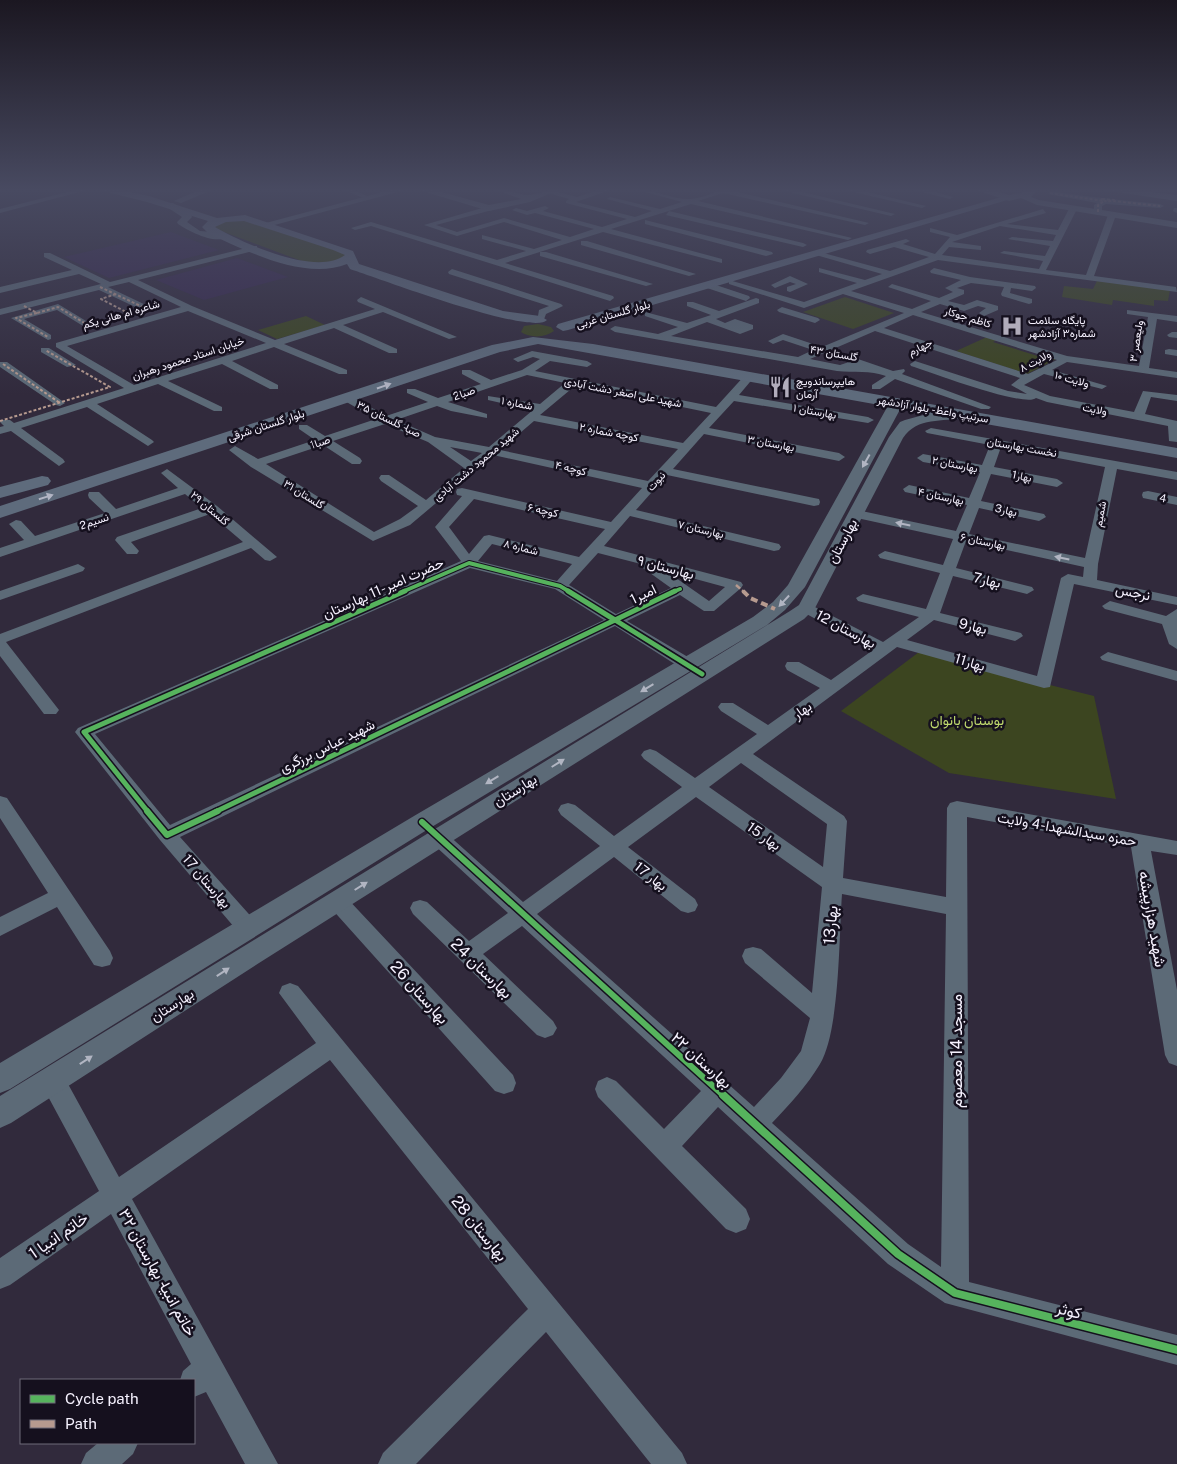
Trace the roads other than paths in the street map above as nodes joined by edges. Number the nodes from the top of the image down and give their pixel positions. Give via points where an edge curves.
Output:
1 (54, 258) edge
2 (213, 258) edge
3 (283, 258) edge
4 (482, 258) edge
5 (515, 258) edge
6 (560, 258) edge
7 (634, 258) edge
8 (709, 258) edge
9 (776, 258) edge
10 (804, 258) edge
11 (834, 258) edge
12 (933, 258) edge
13 (945, 258) edge
14 (1043, 258) edge
15 (1096, 258) edge
16 (350, 259) joint
17 (1048, 259) joint
18 (569, 261) junction
19 (719, 261) dead end
20 (497, 263) junction
21 (321, 266) junction
22 (993, 266) junction
23 (822, 270) dead end
24 (934, 270) dead end
25 (80, 271) junction
26 (452, 272) dead end
27 (1041, 272) junction
28 (532, 274) junction
29 (692, 274) dead end
30 (889, 274) junction
31 (16, 276) dead end
32 (130, 279) junction
33 (1089, 279) junction
34 (1177, 279) edge
35 (970, 280) junction
36 (906, 281) junction
37 (986, 281) junction
38 (732, 282) dead end
39 (31, 283) junction
40 (866, 283) junction
41 (648, 284) dead end
42 (1009, 284) junction
43 (110, 285) junction
44 (495, 286) junction
45 (710, 286) junction
46 (100, 287) junction
47 (932, 288) junction
48 (1032, 288) dead end
49 (790, 289) junction
50 (0, 290) edge
51 (842, 291) junction
52 (910, 292) junction
53 (116, 294) junction
54 (954, 295) junction
55 (57, 298) junction
56 (610, 298) dead end
57 (822, 298) junction
58 (362, 300) dead end
59 (939, 301) junction
60 (1029, 301) dead end
61 (690, 304) dead end
62 (765, 304) junction
63 (24, 306) junction
64 (1175, 307) edge
65 (189, 308) junction
66 (147, 309) dead end
67 (384, 309) junction
68 (0, 312) edge
69 (587, 312) junction
70 (1130, 312) dead end
71 (37, 313) junction
72 (912, 313) junction
73 (984, 313) dead end
74 (130, 314) dead end
75 (648, 314) dead end
76 (718, 314) junction
77 (1153, 315) junction
78 (600, 318) junction
79 (706, 319) junction
80 (544, 320) junction
81 (815, 320) dead end
82 (335, 325) junction
83 (686, 326) junction
84 (91, 327) dead end
85 (874, 328) junction
86 (615, 329) dead end
87 (563, 330) junction
88 (506, 331) junction
89 (740, 331) dead end
90 (978, 333) junction
91 (856, 335) junction
92 (660, 336) junction
93 (48, 337) dead end
94 (452, 337) dead end
95 (537, 341) junction
96 (773, 341) dead end
97 (874, 341) dead end
98 (579, 343) junction
99 (276, 344) junction
100 (491, 345) junction
101 (45, 350) dead end
102 (822, 350) junction
103 (943, 350) junction
104 (393, 351) dead end
105 (1066, 358) junction
106 (518, 359) dead end
107 (223, 360) junction
108 (545, 360) junction
109 (799, 360) junction
110 (3, 364) dead end
111 (587, 364) dead end
112 (914, 364) junction
113 (1144, 370) junction
114 (1043, 371) junction
115 (343, 372) dead end
116 (466, 372) dead end
117 (526, 372) junction
118 (892, 374) junction
119 (1177, 375) edge
120 (750, 376) junction
121 (1030, 378) junction
122 (159, 380) junction
123 (573, 382) junction
124 (490, 384) junction
125 (1016, 385) junction
126 (1102, 386) dead end
127 (274, 387) dead end
128 (876, 387) dead end
129 (133, 389) junction
130 (412, 391) dead end
131 (1006, 394) junction
132 (732, 397) junction
133 (348, 398) junction
134 (492, 398) dead end
135 (1177, 398) edge
136 (1047, 399) junction
137 (438, 402) junction
138 (60, 403) junction
139 (88, 403) junction
140 (896, 404) junction
141 (542, 408) junction
142 (218, 409) dead end
143 (720, 410) junction
144 (483, 416) dead end
145 (960, 416) junction
146 (531, 417) junction
147 (1138, 417) junction
148 (386, 420) junction
149 (868, 420) dead end
150 (4, 424) edge
151 (1176, 424) edge
152 (303, 427) dead end
153 (702, 430) junction
154 (325, 440) junction
155 (432, 440) junction
156 (148, 442) dead end
157 (188, 443) junction
158 (997, 443) junction
159 (1176, 446) edge
160 (687, 447) junction
161 (236, 450) dead end
162 (490, 450) junction
163 (839, 456) dead end
164 (923, 458) dead end
165 (356, 461) dead end
166 (255, 464) junction
167 (1112, 464) junction
168 (89, 466) dead end
169 (65, 467) joint
170 (473, 468) junction
171 (987, 470) junction
172 (665, 471) junction
173 (167, 472) dead end
174 (1177, 476) edge
175 (385, 478) dead end
176 (1057, 483) dead end
177 (651, 486) junction
178 (447, 488) junction
179 (187, 489) junction
180 (909, 489) dead end
181 (0, 493) edge
182 (472, 494) junction
183 (94, 495) dead end
184 (1148, 496) dead end
185 (1177, 501) edge
186 (814, 502) dead end
187 (974, 504) junction
188 (426, 506) junction
189 (212, 510) junction
190 (0, 512) edge
191 (628, 512) junction
192 (848, 512) junction
193 (114, 514) junction
194 (1039, 517) dead end
195 (16, 524) dead end
196 (615, 527) junction
197 (961, 536) junction
198 (373, 537) joint
199 (33, 542) junction
200 (252, 543) junction
201 (774, 547) dead end
202 (596, 548) junction
203 (132, 551) dead end
204 (0, 553) edge
205 (885, 555) dead end
206 (270, 557) dead end
207 (68, 560) dead end
208 (642, 561) junction
209 (470, 562) junction
210 (582, 562) junction
211 (1091, 564) junction
212 (948, 571) junction
213 (1090, 583) junction
214 (560, 586) junction
215 (680, 589) junction
216 (1027, 590) dead end
217 (0, 596) edge
218 (863, 598) dead end
219 (1177, 601) edge
220 (1110, 606) dead end
221 (806, 608) junction
222 (931, 615) junction
223 (1173, 617) edge
224 (616, 620) junction
225 (1015, 636) dead end
226 (0, 639) edge
227 (1177, 644) edge
228 (0, 645) edge
229 (891, 646) junction
230 (1108, 657) dead end
231 (793, 666) dead end
232 (695, 669) junction
233 (1177, 676) edge
234 (1044, 683) joint
235 (833, 688) junction
236 (727, 707) dead end
237 (50, 710) dead end
238 (770, 734) junction
239 (650, 755) dead end
240 (740, 755) junction
241 (696, 787) junction
242 (0, 803) edge
243 (957, 808) joint
244 (568, 810) dead end
245 (422, 822) junction
246 (167, 834) junction
247 (439, 838) junction
248 (1140, 842) junction
249 (614, 846) junction
250 (1177, 848) edge
251 (833, 884) junction
252 (60, 896) junction
253 (338, 901) junction
254 (688, 905) dead end
255 (956, 907) junction
256 (420, 908) dead end
257 (523, 912) junction
258 (0, 927) edge
259 (248, 928) junction
260 (467, 954) junction
261 (753, 956) dead end
262 (102, 958) dead end
263 (290, 993) dead end
264 (822, 1015) junction
265 (545, 1028) dead end
266 (332, 1045) junction
267 (38, 1055) junction
268 (1177, 1055) edge
269 (0, 1078) edge
270 (53, 1081) junction
271 (504, 1083) dead end
272 (607, 1089) dead end
273 (718, 1091) junction
274 (0, 1113) edge
275 (755, 1124) junction
276 (664, 1147) junction
277 (115, 1195) junction
278 (736, 1219) dead end
279 (0, 1275) edge
280 (954, 1293) junction
281 (546, 1311) junction
282 (1177, 1350) edge
283 (202, 1375) edge
284 (121, 1444) edge
285 (96, 1464) edge
286 (262, 1464) edge
287 (394, 1464) edge
288 (671, 1464) edge

1 - 25 street
2 - 32 street
3 - 21 main road via 302,265
4 - 20 street
5 - 20 street
6 - 18 street
7 - 29 street
8 - 19 street
9 - 69 main road, بلوار گلستان غربی
10 - 45 main road, بلوار گلستان غربی
11 - 30 street
12 - 30 street
13 - 22 street
14 - 17 street
15 - 33 street
16 - 21 main road
16 - 80 main road via 354,266 501,315
17 - 27 street
18 - 28 street
18 - 41 street
20 - 28 street
21 - 88 main road via 343,270 488,320
22 - 27 street
22 - 37 street
23 - 40 street
24 - 35 street
25 - 39 street
25 - 43 street
26 - 44 street
27 - 33 street
28 - 44 street
28 - 56 street
30 - 36 street
30 - 40 street
31 - 39 street
32 - 43 street
32 - 65 street
33 - 64 street
34 - 64 street
35 - 37 street
35 - 54 street via 949,288 961,292
36 - 47 street
36 - 52 street via 892,287
37 - 42 street
38 - 57 street via 804,305
39 - 50 street
39 - 55 street
40 - 51 street
42 - 48 street
42 - 60 street via 1005,294
43 - 46 street
44 - 80 street via 558,306 542,312
45 - 62 street
45 - 78 main road, بلوار گلستان غربی
46 - 53 street
46 - 55 street
47 - 52 street
47 - 54 street
49 - 49 street via 775,285 790,279 804,284
49 - 57 street
51 - 57 street
51 - 72 street, کاظم جوکار
52 - 59 street
53 - 66 street
53 - 74 street via 101,299
54 - 59 street
55 - 63 street
58 - 67 street
59 - 72 street
59 - 73 street via 964,308 977,303 995,308
61 - 76 street
62 - 76 street
62 - 81 street
63 - 68 street
63 - 71 street
64 - 77 street
65 - 99 street
65 - 129 street, شاعره ام هانی یکم via 59,345
67 - 82 street, خیابان استاد محمود رهبران
67 - 94 street
69 - 78 main road via 584,314 586,317
69 - 80 main road, بلوار گلستان غربی
70 - 77 street
71 - 84 street via 58,308
71 - 93 street via 16,318
72 - 85 street
72 - 90 street, کاظم جوکار
75 - 83 street
76 - 79 street
77 - 113 street, ولیعصر ۳
78 - 87 main road, بلوار گلستان غربی
79 - 83 street
79 - 89 street via 725,326 735,322 750,327
80 - 87 main road, سرتیپ واعظ - بلوار آزادشهر
80 - 88 main road, بلوار گلستان غربی via 518,322
82 - 99 street, خیابان استاد محمود رهبران
82 - 104 street
83 - 92 street
85 - 91 street
85 - 103 street
86 - 92 street
87 - 95 main road, بلوار گلستان غربی via 555,338
87 - 98 main road, سرتیپ واعظ - بلوار آزادشهر
88 - 95 main road, سرتیپ واعظ - بلوار آزادشهر via 515,339
88 - 100 main road, بلوار گلستان شرقی
90 - 103 street, جهارم
90 - 105 street, کاظم جوکار
91 - 97 street
91 - 102 street
92 - 109 street, گلستان ۴۳
95 - 98 main road, سرتیپ واعظ - بلوار آزادشهر
95 - 100 main road, بلوار گلستان شرقی
96 - 102 street via 783,337
98 - 120 main road, سرتیپ واعظ - بلوار آزادشهر
98 - 145 main road, سرتیپ واعظ - بلوار آزادشهر
99 - 107 street, خیابان استاد محمود رهبران
99 - 115 street
133 -> 100 main road, بلوار گلستان شرقی
100 - 157 main road, بلوار گلستان شرقی via 319,391
101 - 138 street via 110,387
102 - 109 street
103 - 112 street, جهارم
103 - 121 street
105 - 113 street, کاظم جوکار
105 - 114 street, ولایت ۸
106 - 108 street via 532,354
107 - 122 street, خیابان استاد محمود رهبران
107 - 127 street
108 - 111 street
108 - 117 street, صبا2
109 - 118 street, گلستان ۴۳
110 - 138 street
112 - 118 street, جهارم
112 - 131 street
113 - 119 street, کاظم جوکار
114 - 121 street, ولایت ۸
114 - 126 street, ولایت ۱۰
116 - 124 street
117 - 123 street, شهید علی اصغر دشت آبادی
117 - 124 street, صبا2
118 - 128 street, جهارم
118 - 145 street, نخست بهارستان
120 - 132 street, نبوت
120 - 140 main road, سرتیپ واعظ - بلوار آزادشهر
121 - 125 street, ولایت ۸
122 - 129 street, خیابان استاد محمود رهبران
122 - 142 street
123 - 141 street, شهید محمود دشت آبادی
123 - 143 street, شهید علی اصغر دشت آبادی
124 - 137 street, صبا2
125 - 131 street, ولایت ۸
125 - 136 street, ولایت
129 - 139 street, خیابان استاد محمود رهبران
130 - 137 street
131 - 136 street
131 - 145 street, ولایت ۸
132 - 143 street, نبوت
132 - 149 street, بهارستان ۱
133 - 148 street, صبا- گلستان ۳۵
133 - 157 main road, بلوار گلستان شرقی
134 - 141 street, شماره ۱
135 - 147 street via 1147,393
136 - 147 street, ولایت
137 - 144 street
137 - 148 street, صبا2
138 - 150 street
139 - 150 street, خیابان استاد محمود رهبران
139 - 156 street
140 - 145 main road, سرتیپ واعظ - بلوار آزادشهر
140 -> 192 street, بهارستان
141 - 146 street, شهید محمود دشت آبادی
143 - 153 street, نبوت
145 - 158 street, نخست بهارستان
145 - 159 main road, سرتیپ واعظ - بلوار آزادشهر
145 - 192 street, بهارستان via 905,425
146 - 160 street, کوچه شماره ۲
146 - 162 street, شهید محمود دشت آبادی
147 - 151 street, ولایت
148 - 154 street, صبا1
148 - 155 street, صبا- گلستان ۳۵
150 - 169 street
151 - 159 street
152 - 154 street
153 - 160 street, نبوت
153 - 163 street, بهارستان ۳
154 - 165 street
154 - 166 street, صبا1
155 - 162 street, کوچه ۴
155 - 170 street
157 - 168 main road, بلوار گلستان شرقی
190 -> 157 main road, بلوار گلستان شرقی
158 - 167 street, نخست بهارستان
158 - 171 street
160 - 172 street, نبوت
161 - 166 street, گلستان ۳۱
162 - 170 street, شهید محمود دشت آبادی
162 - 177 street, کوچه ۴
164 - 171 street, بهارستان ۲
166 - 198 street, گلستان ۳۱
167 - 174 street, نخست بهارستان
167 - 211 street, شمیم
169 - 181 main road
170 - 178 street, شهید محمود دشت آبادی
171 - 176 street, بهار1
171 - 187 street
172 - 177 street, نبوت
172 - 186 street
173 - 179 street, گلستان ۲۹
175 - 188 street
177 - 191 street, نبوت
178 - 182 street, کوچه ۶
178 - 188 street, شهید محمود دشت آبادی
179 - 189 street, گلستان ۲۹
179 - 193 street, نسیم2
180 - 187 street, بهارستان ۴
182 - 196 street, کوچه ۶
182 - 209 street via 442,527
183 - 193 street
184 - 185 street, 4
187 - 194 street, بهار3
187 - 197 street
188 - 198 street, شهید محمود دشت آبادی via 405,522
189 - 200 street, گلستان ۲۹
189 - 203 street via 122,540
191 - 196 street, نبوت
191 - 201 street, بهارستان ۷
197 -> 192 street, بهارستان ۶
192 - 221 street, بهارستان
192 -> 232 street, بهارستان via 779,606
193 - 199 street, نسیم2
195 - 199 street
196 - 202 street, نبوت
211 -> 197 street, بهارستان ۶
197 - 212 street
199 - 204 street, نسیم2
200 - 206 street, گلستان ۲۹
200 - 226 street
202 - 208 street, بهارستان ۹
202 - 210 street, نبوت
205 - 212 street, بهار7
207 - 217 street via 78,568
208 - 215 street
208 - 215 street, بهارستان ۹ via 736,585 709,608
209 - 210 street, شماره ۸ via 488,539
209 - 214 street
209 - 246 street, حضرت امیر-11 بهارستان via 84,732
210 - 214 street, نبوت
211 - 213 street
212 - 216 street, بهار7
212 - 222 street
213 - 219 street, نرجس
213 - 234 street, نرجس via 1068,578
214 - 224 street
215 - 224 street, امیر1
218 - 222 street, بهار9
220 - 223 street
221 - 229 street, بهارستان 12
221 - 232 street, بهارستان
222 - 225 street, بهار9
222 - 229 street, بهار
223 - 227 street
224 - 232 street
224 - 246 street, شهید عباس برزگری
228 - 237 street
229 - 234 street, بهار11
229 - 235 street, بهار
230 - 233 street
231 - 235 street
232 -> 245 street, بهارستان
247 -> 232 street, بهارستان
235 - 238 street, بهار
236 - 238 street
238 - 240 street, بهار
239 - 241 street, بهار 15
240 - 241 street, بهار
240 - 251 street, بهار13 via 837,821
241 - 249 street, بهار
241 - 251 street, بهار 15
242 - 252 street
243 - 248 street, حمزه سیدالشهدا-4 ولایت
243 - 255 street, مسجد 14 معصوم
244 - 249 street, بهار 17
245 - 247 street
245 - 259 street, بهارستان
246 - 259 street, بهارستان 17
253 -> 247 street, بهارستان
247 - 257 street, بهارستان ۲۲
248 - 250 street, حمزه سیدالشهدا-4 ولایت
248 - 268 street, شهید هزارپیشه
249 - 254 street, بهار 17
249 - 257 street, بهار
251 - 255 street
251 - 264 street, بهار13
252 - 258 street
252 - 262 street
270 -> 253 street, بهارستان
253 - 271 street, بهارستان 26
255 - 280 street, مسجد 14 معصوم
256 - 260 street, بهارستان 24
257 - 260 street, بهار
257 - 273 street, بهارستان ۲۲
259 - 267 street, بهارستان
260 - 265 street, بهارستان 24
261 - 264 street
263 - 266 street, بهارستان 28
264 - 275 street, بهار13 via 812,1056
266 - 277 street, خاتم انبیا 1
266 - 281 street, بهارستان 28
267 - 269 street, بهارستان
267 - 270 street
270 - 274 street, بهارستان
270 - 277 street, خاتم انبیا- بهارستان ۳۲
272 - 276 street
273 - 275 street, بهارستان ۲۲
273 - 276 street
275 - 280 street, بهارستان ۲۲ via 898,1254
276 - 278 street
277 - 279 street, خاتم انبیا 1
277 - 283 street, خاتم انبیا- بهارستان ۳۲
280 - 282 street, کوثر
281 - 287 street
281 - 288 street, بهارستان 28
283 - 286 street, خاتم انبیا- بهارستان ۳۲
284 - 285 street

